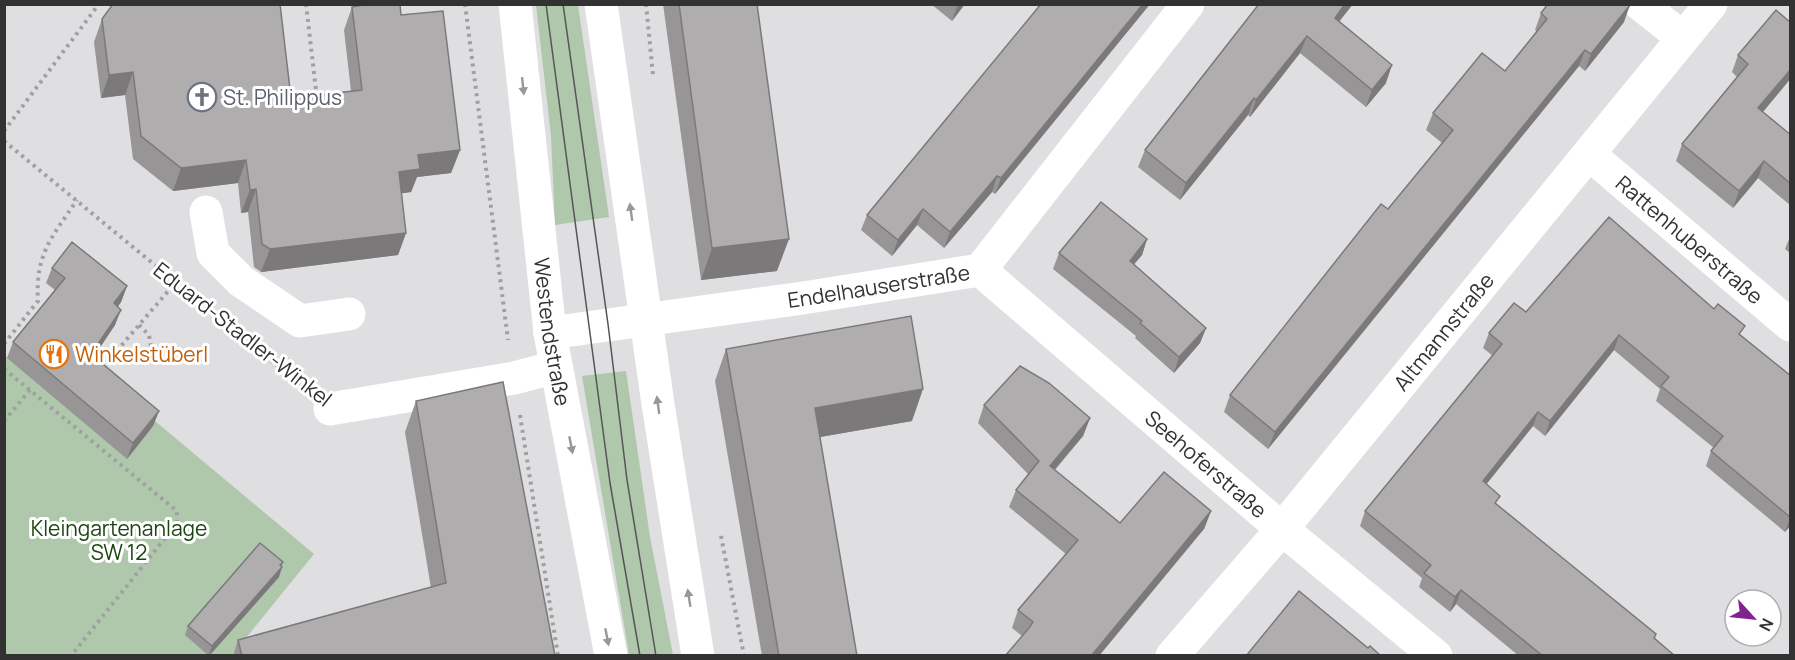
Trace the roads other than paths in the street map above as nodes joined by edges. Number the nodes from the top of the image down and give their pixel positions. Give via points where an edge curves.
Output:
1 (515, 4) edge
2 (601, 4) edge
3 (1188, 4) edge
4 (1640, 4) edge
5 (1711, 4) edge
6 (1683, 38) junction
7 (1589, 154) junction
8 (206, 212) dead end
9 (980, 270) junction
10 (349, 314) dead end
11 (647, 318) junction
12 (1791, 325) edge
13 (550, 333) junction
14 (556, 367) junction
15 (330, 409) road end
16 (1282, 529) junction
17 (611, 656) edge
18 (698, 656) edge
19 (1172, 656) edge
20 (1436, 656) edge

1 -> 13 street, Westendstraße
11 -> 2 street
3 - 9 street, Endelhauserstraße
4 - 6 street
5 - 6 street, Altmannstraße
6 - 7 street, Altmannstraße
7 - 12 street, Rattenhuberstraße
7 - 16 street, Altmannstraße
8 - 10 street via 213,253 241,281 300,321
9 - 11 street, Endelhauserstraße
9 - 16 street, Seehoferstraße
11 - 13 street, Endelhauserstraße
18 -> 11 street
13 - 14 street, Westendstraße
14 - 15 street, Eduard-Stadler-Winkel via 514,378
14 -> 17 street, Westendstraße
16 - 19 street, Altmannstraße
16 - 20 street, Seehoferstraße

